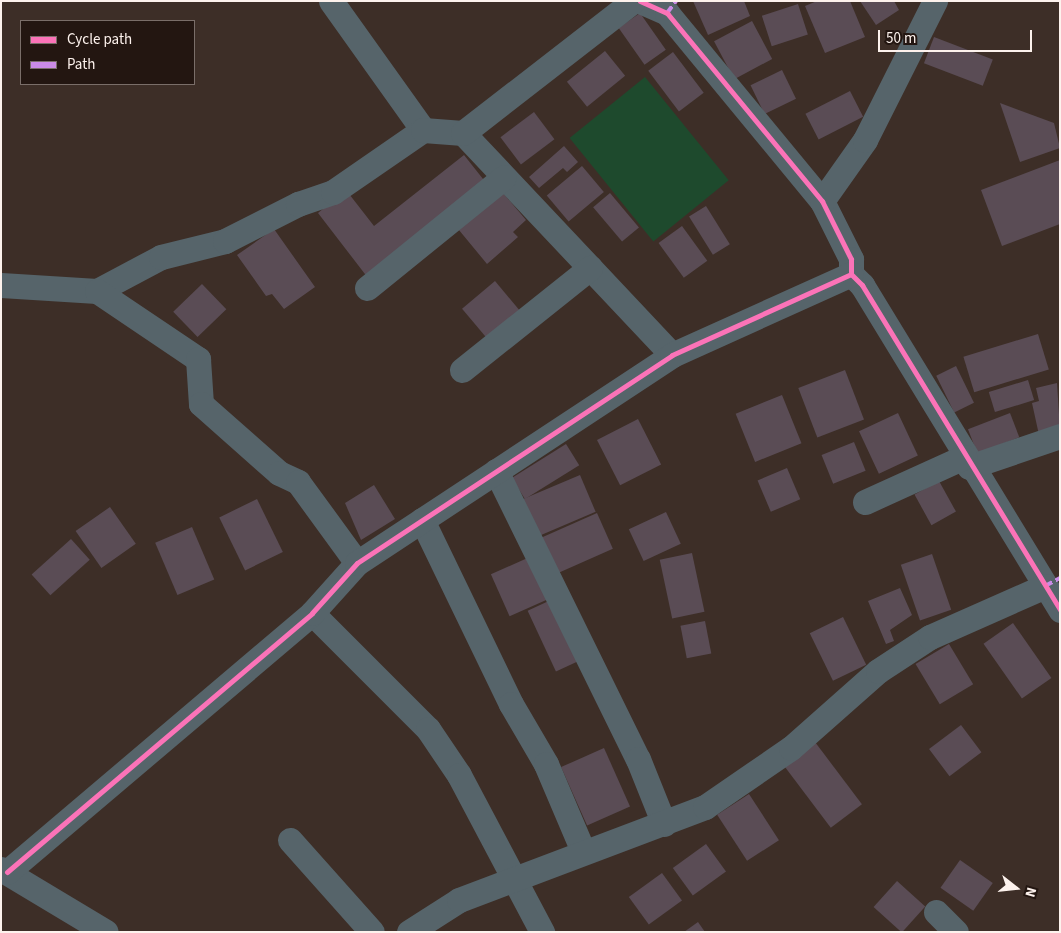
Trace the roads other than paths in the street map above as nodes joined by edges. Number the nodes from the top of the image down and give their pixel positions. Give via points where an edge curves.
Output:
1 (331, 1) edge
2 (633, 1) edge
3 (640, 1) edge
4 (935, 1) edge
5 (423, 130) junction
6 (463, 133) junction
7 (504, 177) junction
8 (822, 201) junction
9 (590, 268) junction
10 (851, 274) junction
11 (1, 285) edge
12 (367, 288) dead end
13 (97, 291) junction
14 (672, 355) junction
15 (462, 370) dead end
16 (1060, 436) edge
17 (967, 462) junction
18 (496, 471) junction
19 (865, 502) dead end
20 (422, 520) junction
21 (357, 563) junction
22 (1045, 586) junction
23 (1060, 610) edge
24 (312, 613) junction
25 (664, 824) junction
26 (290, 840) dead end
27 (582, 851) junction
28 (4, 871) edge
29 (512, 882) junction
30 (936, 912) dead end
31 (106, 932) edge
32 (372, 932) edge
33 (409, 932) edge
34 (542, 932) edge
35 (956, 932) edge

1 - 5 street
2 - 6 street
3 - 8 street via 667,13
4 - 8 street via 865,140
5 - 6 street
5 - 13 street via 333,192 298,204 225,241 161,257
6 - 7 street
7 - 9 street
7 - 12 street
8 - 10 street via 851,259
9 - 14 street
9 - 15 street
10 - 14 street
10 - 17 street via 862,284
11 - 13 street
13 - 21 street via 198,359 201,404 279,473 298,482
14 - 18 street
16 - 17 street
17 - 19 street
17 - 22 street
18 - 20 street
18 - 25 street via 638,759
20 - 21 street
20 - 27 street via 512,704 546,764
21 - 24 street
22 - 23 street
22 - 25 street via 930,637 878,671 790,748 705,807
24 - 28 street
24 - 29 street via 428,729 459,775
25 - 27 street
26 - 32 street
27 - 29 street
28 - 31 street
29 - 33 street via 459,900
29 - 34 street
30 - 35 street

